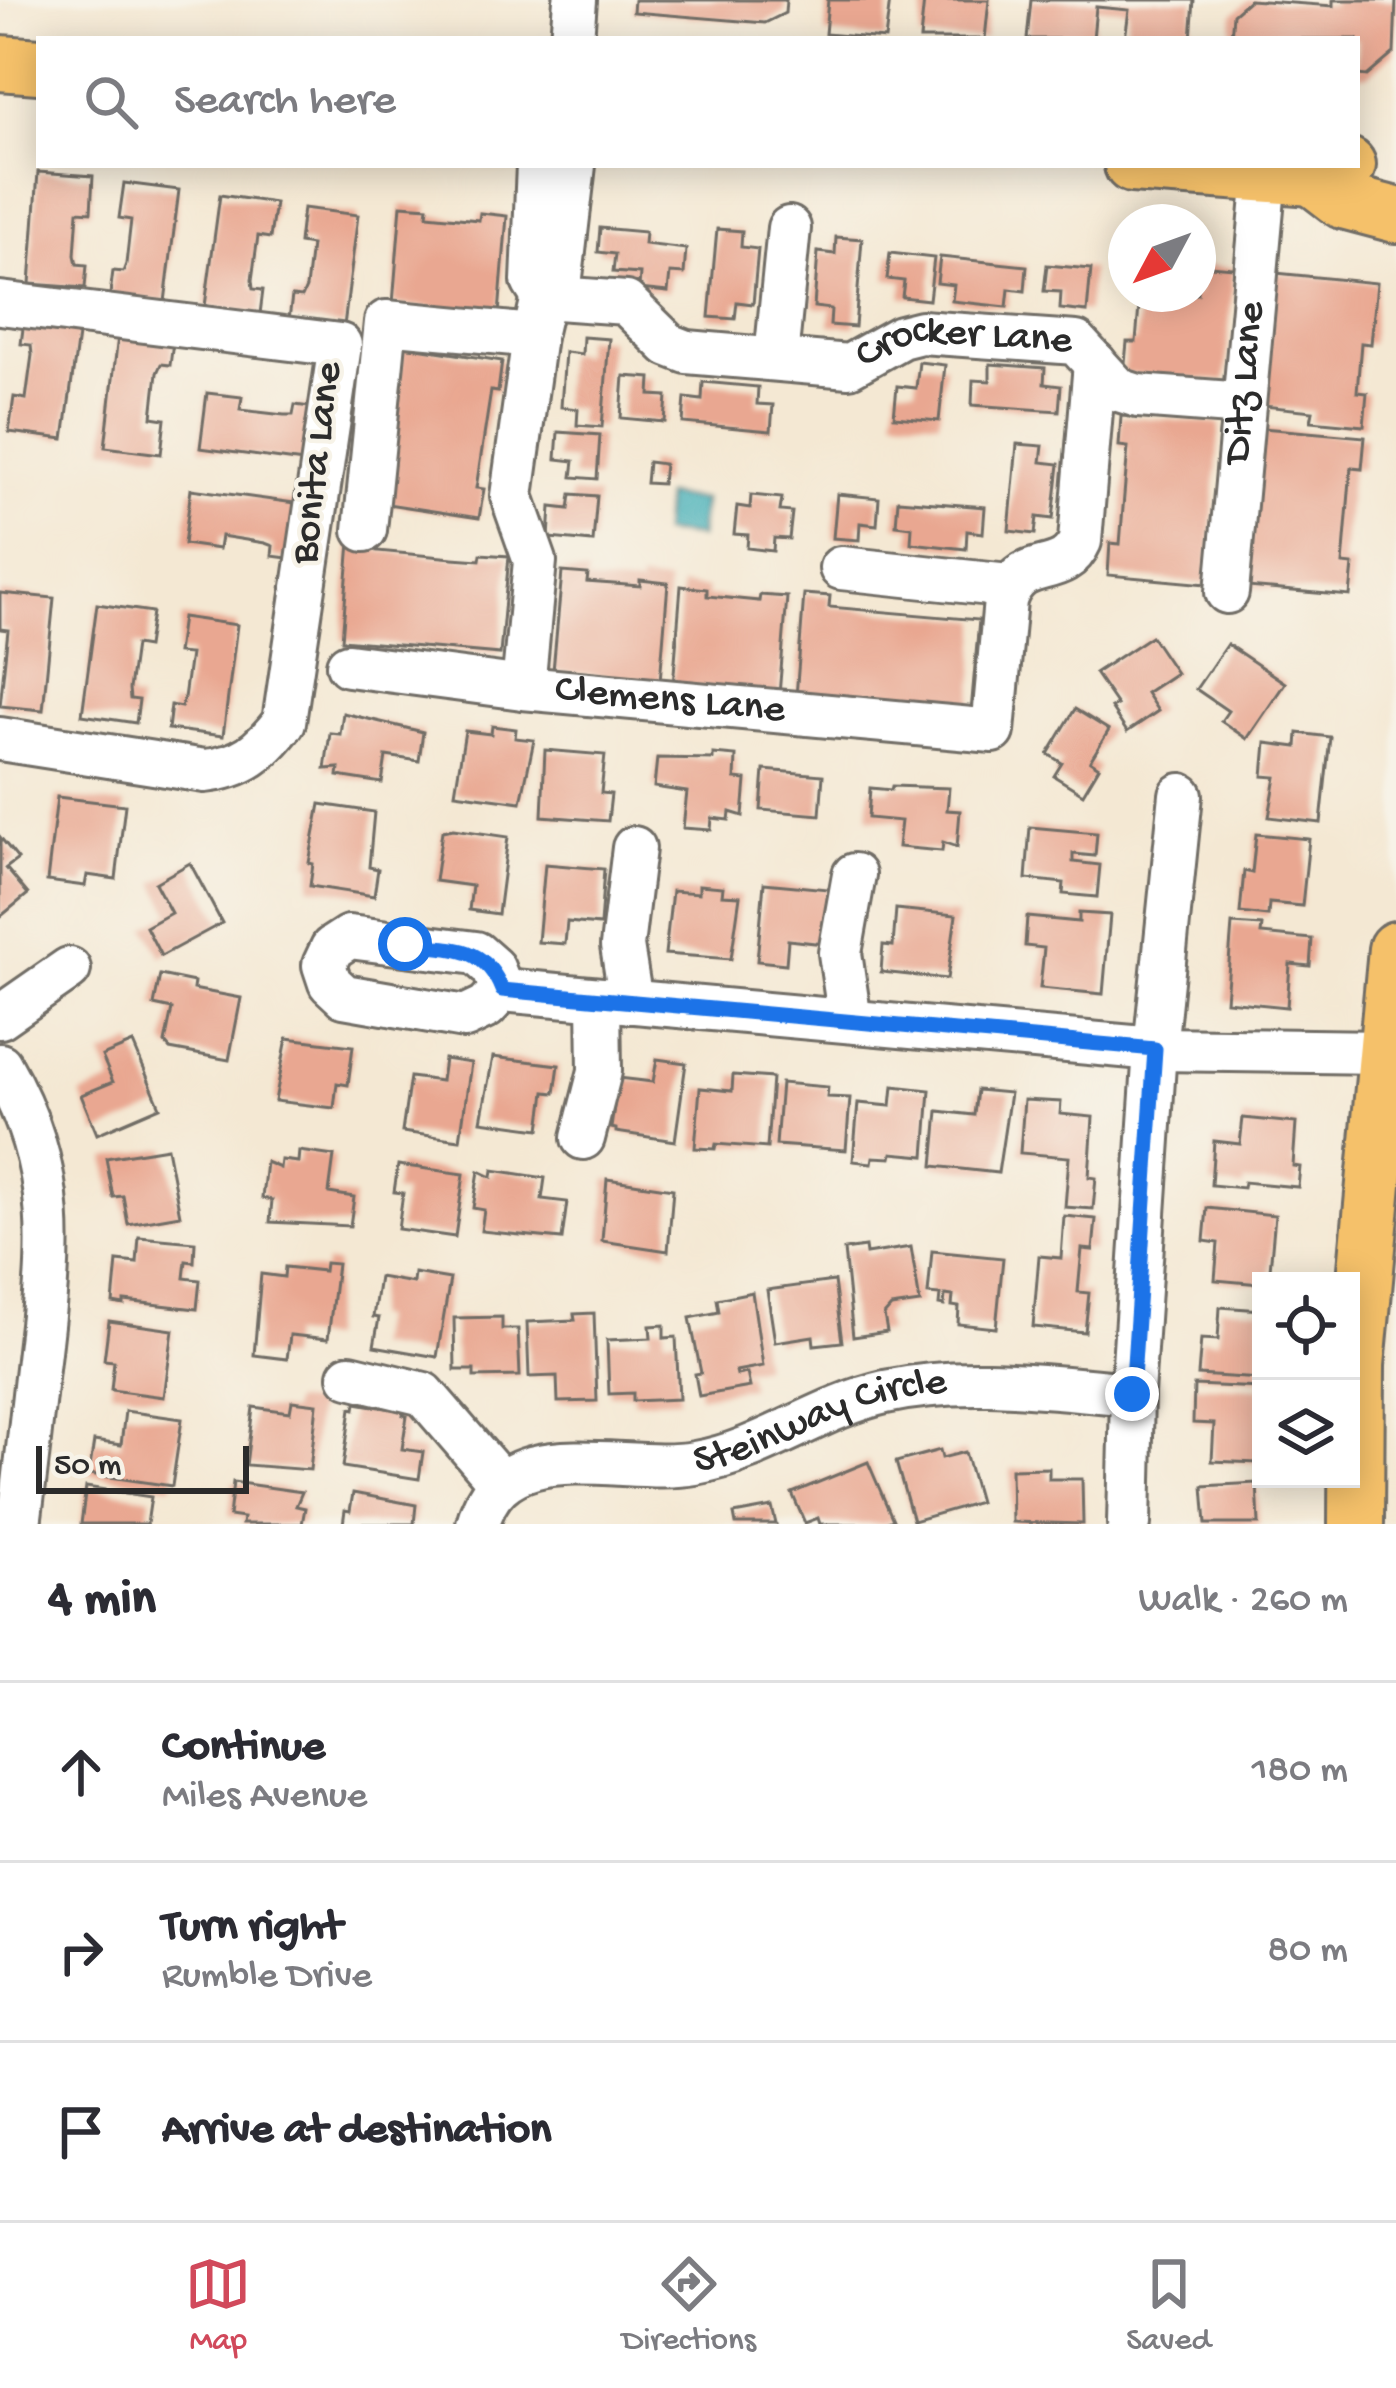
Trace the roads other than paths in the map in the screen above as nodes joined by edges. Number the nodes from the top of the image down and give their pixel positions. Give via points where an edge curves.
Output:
1 (575, 0) edge
2 (572, 36) edge
3 (0, 63) edge
4 (36, 66) edge
5 (1396, 154) edge
6 (1360, 159) edge
7 (538, 168) edge
8 (574, 168) edge
9 (1245, 168) edge
10 (1321, 170) edge
11 (1396, 215) edge
12 (789, 228) dead end
13 (0, 303) edge
14 (538, 316) junction
15 (776, 358) junction
16 (1095, 363) junction
17 (1244, 404) junction
18 (365, 530) dead end
19 (841, 568) dead end
20 (1009, 586) junction
21 (1227, 592) dead end
22 (348, 665) dead end
23 (523, 688) junction
24 (0, 739) edge
25 (1181, 795) dead end
26 (634, 848) dead end
27 (854, 875) dead end
28 (1396, 949) edge
29 (69, 969) dead end
30 (502, 990) dead end
31 (615, 1000) junction
32 (0, 1017) edge
33 (850, 1022) junction
34 (1155, 1049) junction
35 (1384, 1052) junction
36 (0, 1065) edge
37 (584, 1138) dead end
38 (1382, 1238) edge
39 (350, 1376) dead end
40 (1132, 1394) junction
41 (505, 1478) junction
42 (14, 1510) edge
43 (478, 1524) edge
44 (1130, 1524) edge
45 (1356, 1524) edge

1 - 2 street
3 - 4 main road
5 - 6 main road
7 - 14 street
8 - 14 street via 561,277
9 - 10 main road
10 - 11 main road via 1343,201
10 - 17 street, Ditz Lane via 1254,286
12 - 15 street
13 - 24 street, Bonita Lane via 340,345 284,722 251,758 205,771
14 - 15 street, Crocker Lane via 626,303 687,352
14 - 18 street, Crocker Lane via 386,322
14 - 23 street via 512,496 535,561
15 - 16 street, Crocker Lane via 849,366 921,332 1076,343
16 - 17 street, Crocker Lane via 1119,390 1138,396
16 - 20 street via 1080,542 1064,562 1021,573
17 - 21 street, Ditz Lane
19 - 20 street
20 - 23 street, Clemens Lane via 993,731
22 - 23 street, Clemens Lane
25 - 34 street
26 - 31 street
27 - 33 street via 840,953
28 - 35 main road
29 - 32 street
30 - 31 street
31 - 33 street
31 - 37 street
33 - 34 street
34 - 35 street
34 - 40 street
35 - 38 main road
36 - 42 street via 37,1145 48,1201 49,1267
38 - 45 main road via 1357,1365
39 - 41 street via 424,1394
40 - 41 street, Steinway Circle via 935,1384 830,1409 699,1463 551,1464
40 - 44 street
41 - 43 street

